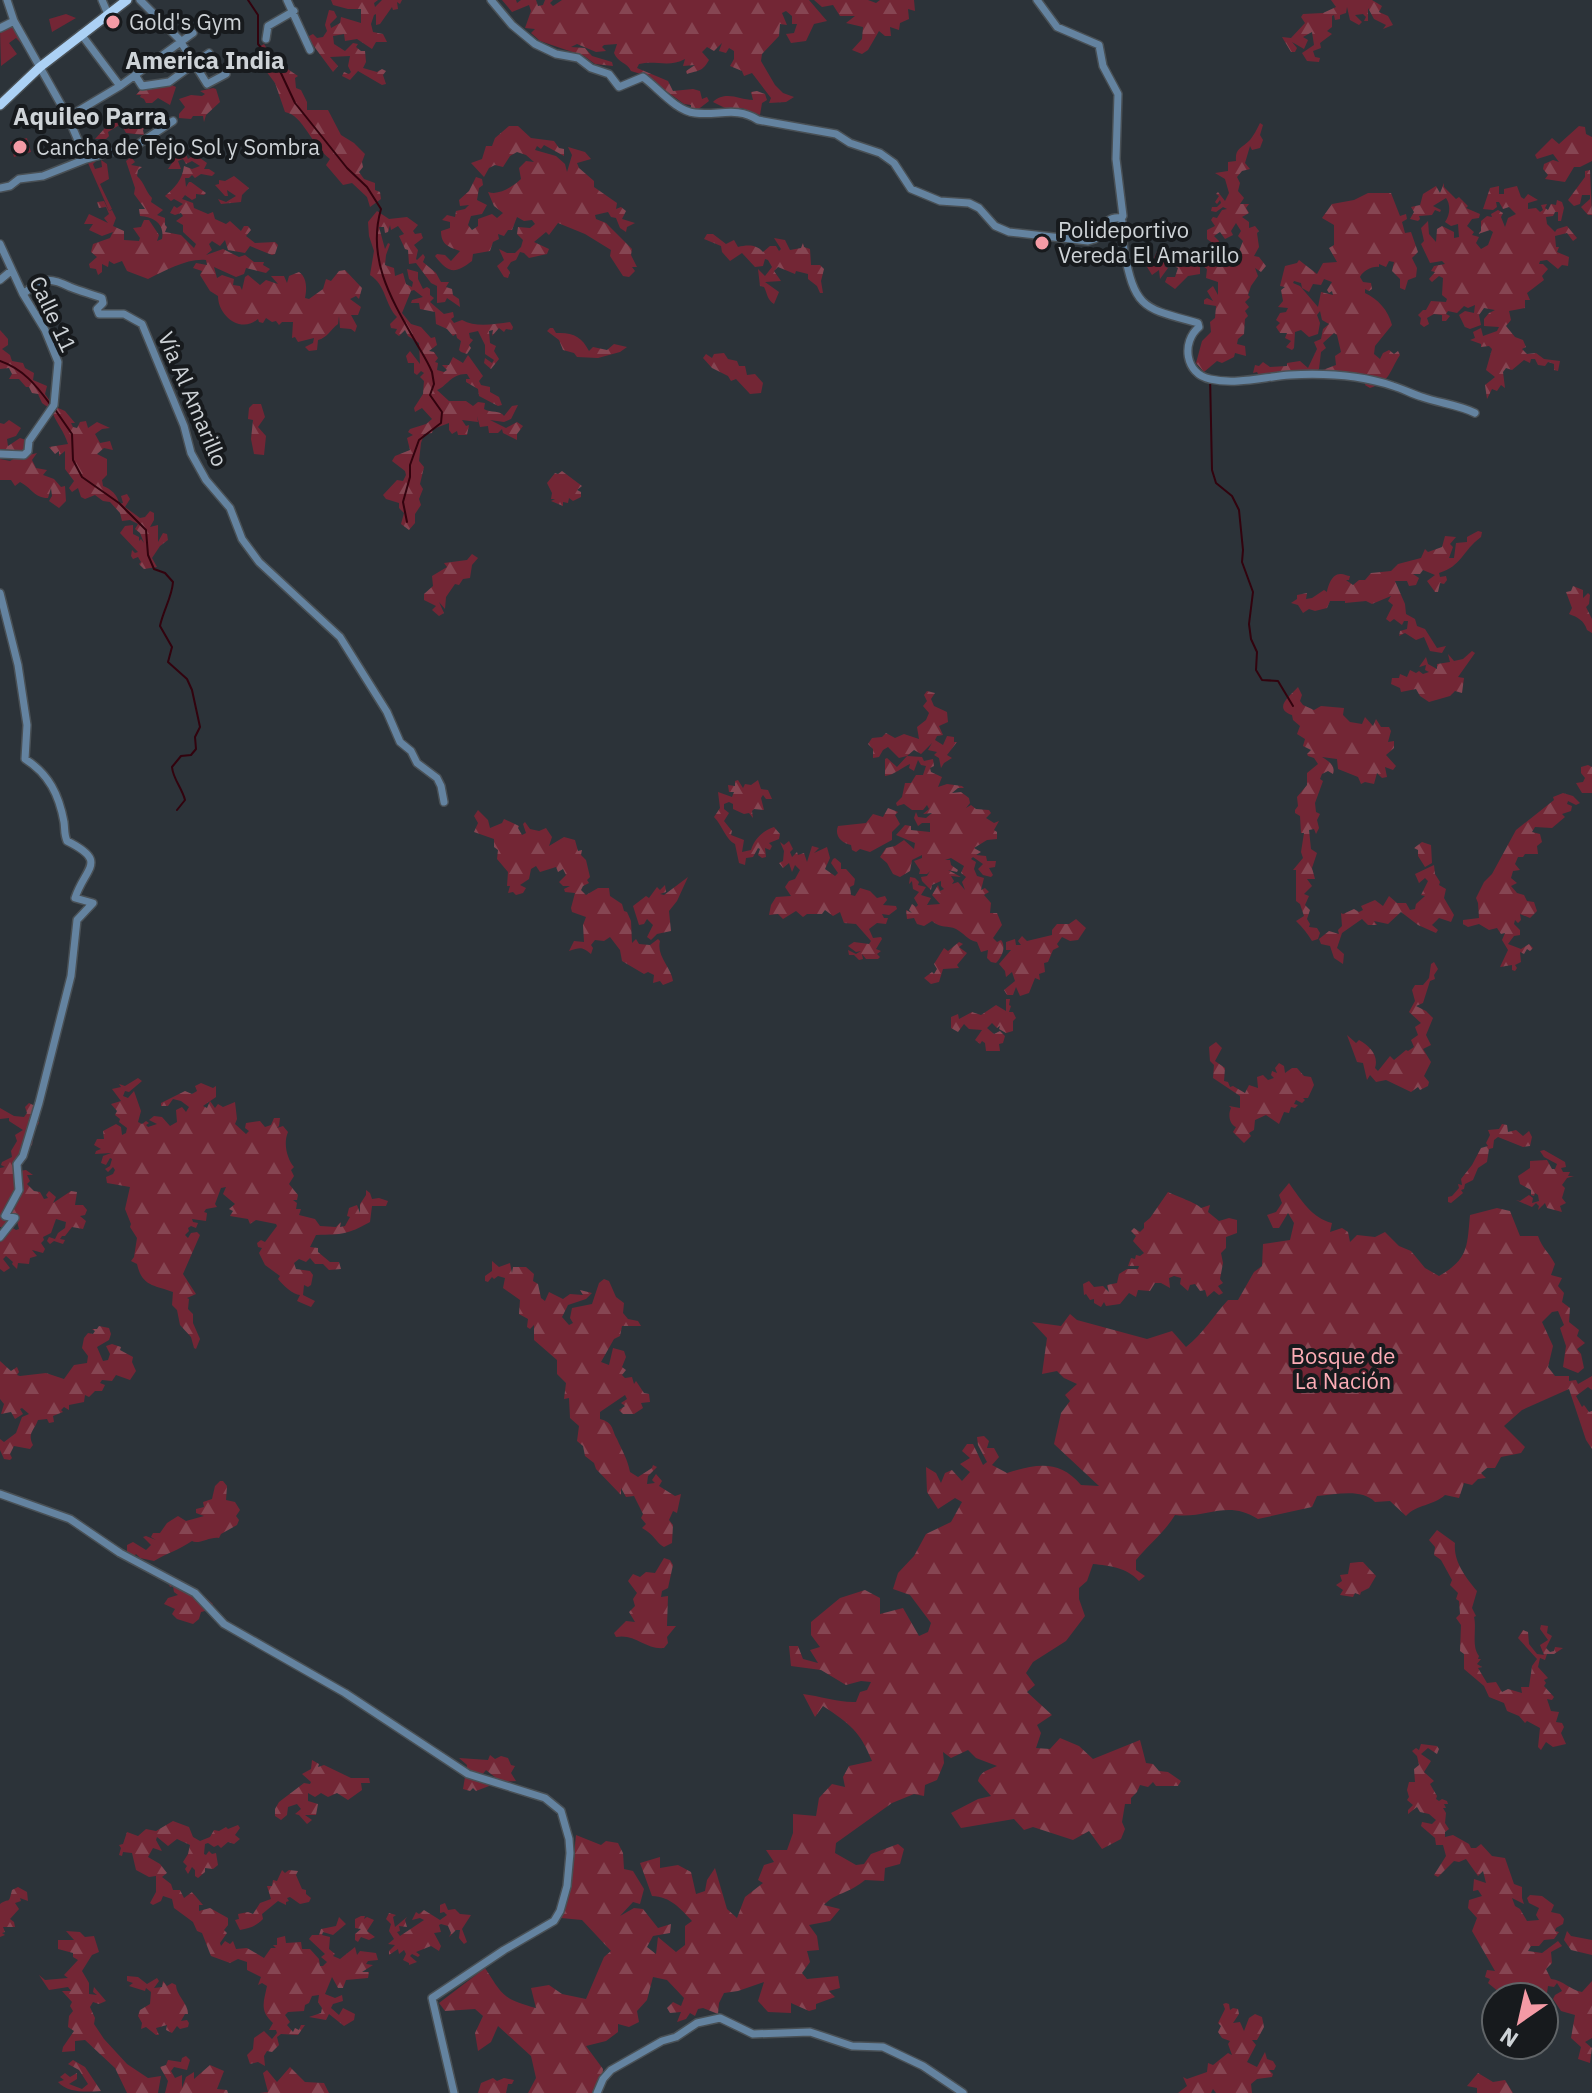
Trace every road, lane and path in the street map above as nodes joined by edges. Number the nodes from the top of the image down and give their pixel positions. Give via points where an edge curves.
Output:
1 (7, 0) edge
2 (102, 0) edge
3 (127, 0) edge
4 (140, 0) edge
5 (287, 0) edge
6 (491, 0) edge
7 (1037, 0) edge
8 (294, 11) junction
9 (108, 14) junction
10 (14, 21) junction
11 (0, 28) edge
12 (193, 33) dead end
13 (81, 34) junction
14 (266, 39) dead end
15 (181, 43) junction
16 (310, 50) dead end
17 (209, 53) dead end
18 (194, 64) junction
19 (40, 67) junction
20 (226, 74) dead end
21 (135, 75) junction
22 (120, 86) junction
23 (1, 102) edge
24 (68, 117) junction
25 (173, 121) dead end
26 (86, 159) junction
27 (0, 188) edge
28 (1121, 218) junction
29 (0, 244) edge
30 (12, 270) junction
31 (0, 280) edge
32 (23, 294) junction
33 (1475, 413) dead end
34 (0, 454) edge
35 (0, 593) edge
36 (444, 802) dead end
37 (0, 1237) edge
38 (0, 1494) edge
39 (454, 2093) edge
40 (597, 2093) edge
41 (963, 2093) edge

1 - 10 street
2 - 9 street
3 - 9 main road
4 - 15 street
5 - 8 street
6 - 28 street via 535,44 578,58 609,74 619,87 643,77 693,113 747,112 758,120 836,134 894,163 911,189 940,201 969,203 1009,232 1088,241 1095,239 1103,223
7 - 28 street via 1057,27 1099,45 1118,94
8 - 14 street via 268,26
8 - 16 street
9 - 13 main road
10 - 11 street
10 - 19 street
12 - 15 street
13 - 19 main road
13 - 22 street
15 - 18 street
15 - 21 street
17 - 18 street
18 - 20 street via 207,84
18 - 21 street via 169,82 142,86
19 - 23 main road
19 - 24 street
21 - 22 street
22 - 24 street
24 - 26 street
25 - 26 street via 144,143
26 - 27 street
28 - 33 street via 1135,293 1157,312 1198,323 1187,348 1189,362 1210,379 1325,374 1366,379
29 - 30 street, Calle 11
30 - 31 street
30 - 32 street, Calle 11
32 - 34 street, Calle 11 via 56,356 54,405 24,455
32 - 36 street, Vía Al Amarillo via 41,281 61,281 102,298 99,314 124,314 142,324 191,453 230,508 242,539 259,562 340,637 400,742 437,778
35 - 37 street via 18,665 27,725 25,759 52,785 67,841 90,856 89,873 75,898 93,903 77,920 71,976 39,1103 17,1164 19,1190 5,1216 15,1218
38 - 39 street via 70,1519 195,1593 224,1624 345,1693 468,1774 545,1798 561,1811 570,1853 567,1886 554,1921 432,1998
40 - 41 street via 611,2070 697,2023 720,2018 753,2034 810,2032 852,2046 883,2047

